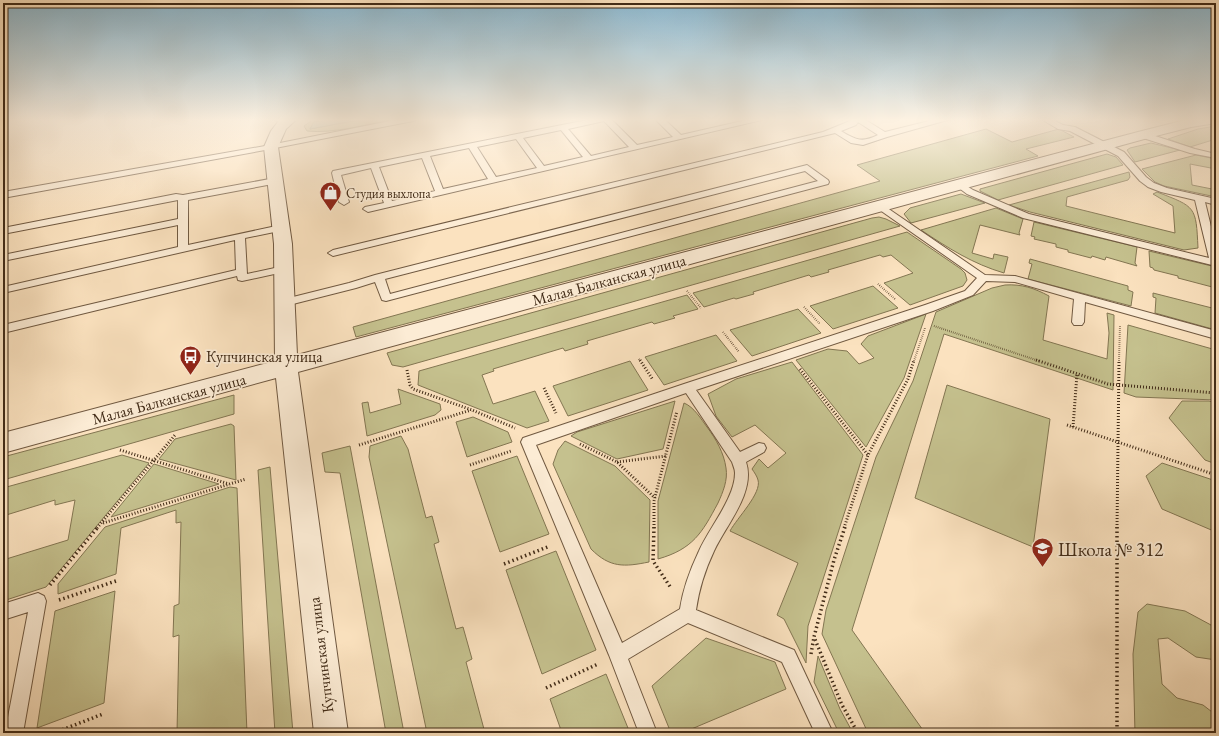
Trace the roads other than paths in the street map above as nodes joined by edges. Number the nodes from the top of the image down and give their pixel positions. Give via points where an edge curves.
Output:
1 (233, 153) edge
2 (269, 153) edge
3 (434, 153) edge
4 (477, 153) edge
5 (531, 153) edge
6 (584, 153) edge
7 (612, 153) edge
8 (743, 153) edge
9 (1077, 153) edge
10 (1120, 153) edge
11 (1204, 153) edge
12 (425, 155) junction
13 (1216, 156) edge
14 (589, 159) junction
15 (374, 165) junction
16 (542, 169) junction
17 (493, 180) junction
18 (275, 181) junction
19 (959, 185) junction
20 (440, 193) junction
21 (3, 195) edge
22 (183, 198) junction
23 (1199, 198) junction
24 (344, 202) dead end
25 (1216, 202) edge
26 (389, 204) junction
27 (880, 206) junction
28 (368, 209) dead end
29 (183, 221) junction
30 (281, 228) junction
31 (3, 231) edge
32 (240, 236) junction
33 (183, 250) junction
34 (333, 253) dead end
35 (3, 258) edge
36 (1216, 263) edge
37 (284, 269) junction
38 (242, 272) junction
39 (379, 277) junction
40 (984, 278) junction
41 (3, 290) edge
42 (1080, 297) junction
43 (285, 302) junction
44 (1078, 322) dead end
45 (3, 329) edge
46 (1216, 335) edge
47 (286, 367) junction
48 (688, 387) junction
49 (3, 443) edge
50 (759, 448) dead end
51 (738, 460) junction
52 (3, 612) edge
53 (687, 614) junction
54 (618, 655) junction
55 (14, 733) edge
56 (331, 733) edge
57 (648, 733) edge
58 (824, 733) edge

1 - 21 lane
2 - 18 street, Купчинская улица
3 - 12 lane
4 - 17 lane
5 - 16 lane
6 - 14 lane
7 - 14 lane
8 - 34 lane
9 - 19 street, Малая Балканская улица
10 - 23 lane via 1151,185
11 - 13 lane
12 - 15 lane
12 - 20 lane
14 - 16 lane
15 - 24 lane via 336,173
15 - 26 lane
16 - 17 lane
17 - 20 lane
18 - 22 lane
18 - 30 street, Купчинская улица
19 - 27 street, Малая Балканская улица
19 - 36 lane via 1026,216
20 - 26 lane
22 - 29 lane
22 - 31 lane via 176,197
23 - 25 lane
23 - 36 lane
26 - 28 lane
27 - 40 lane
27 - 47 street, Малая Балканская улица
29 - 33 lane
29 - 35 lane
30 - 32 lane
30 - 37 street, Купчинская улица
32 - 33 lane
32 - 38 lane
33 - 41 lane
37 - 38 lane via 242,278
37 - 43 street, Купчинская улица
38 - 45 lane
39 - 39 lane via 807,168 825,182 386,298
39 - 43 lane
40 - 42 lane via 1015,279
40 - 48 lane via 969,293 929,308
42 - 44 lane
42 - 46 lane
43 - 47 street, Купчинская улица
47 - 49 street, Малая Балканская улица
47 - 56 street, Купчинская улица
48 - 51 lane
48 - 54 lane via 528,443
50 - 51 lane
51 - 53 lane via 742,472 740,483 698,568 691,588
52 - 55 lane via 38,601
53 - 54 lane
53 - 58 lane via 788,656
54 - 57 lane

